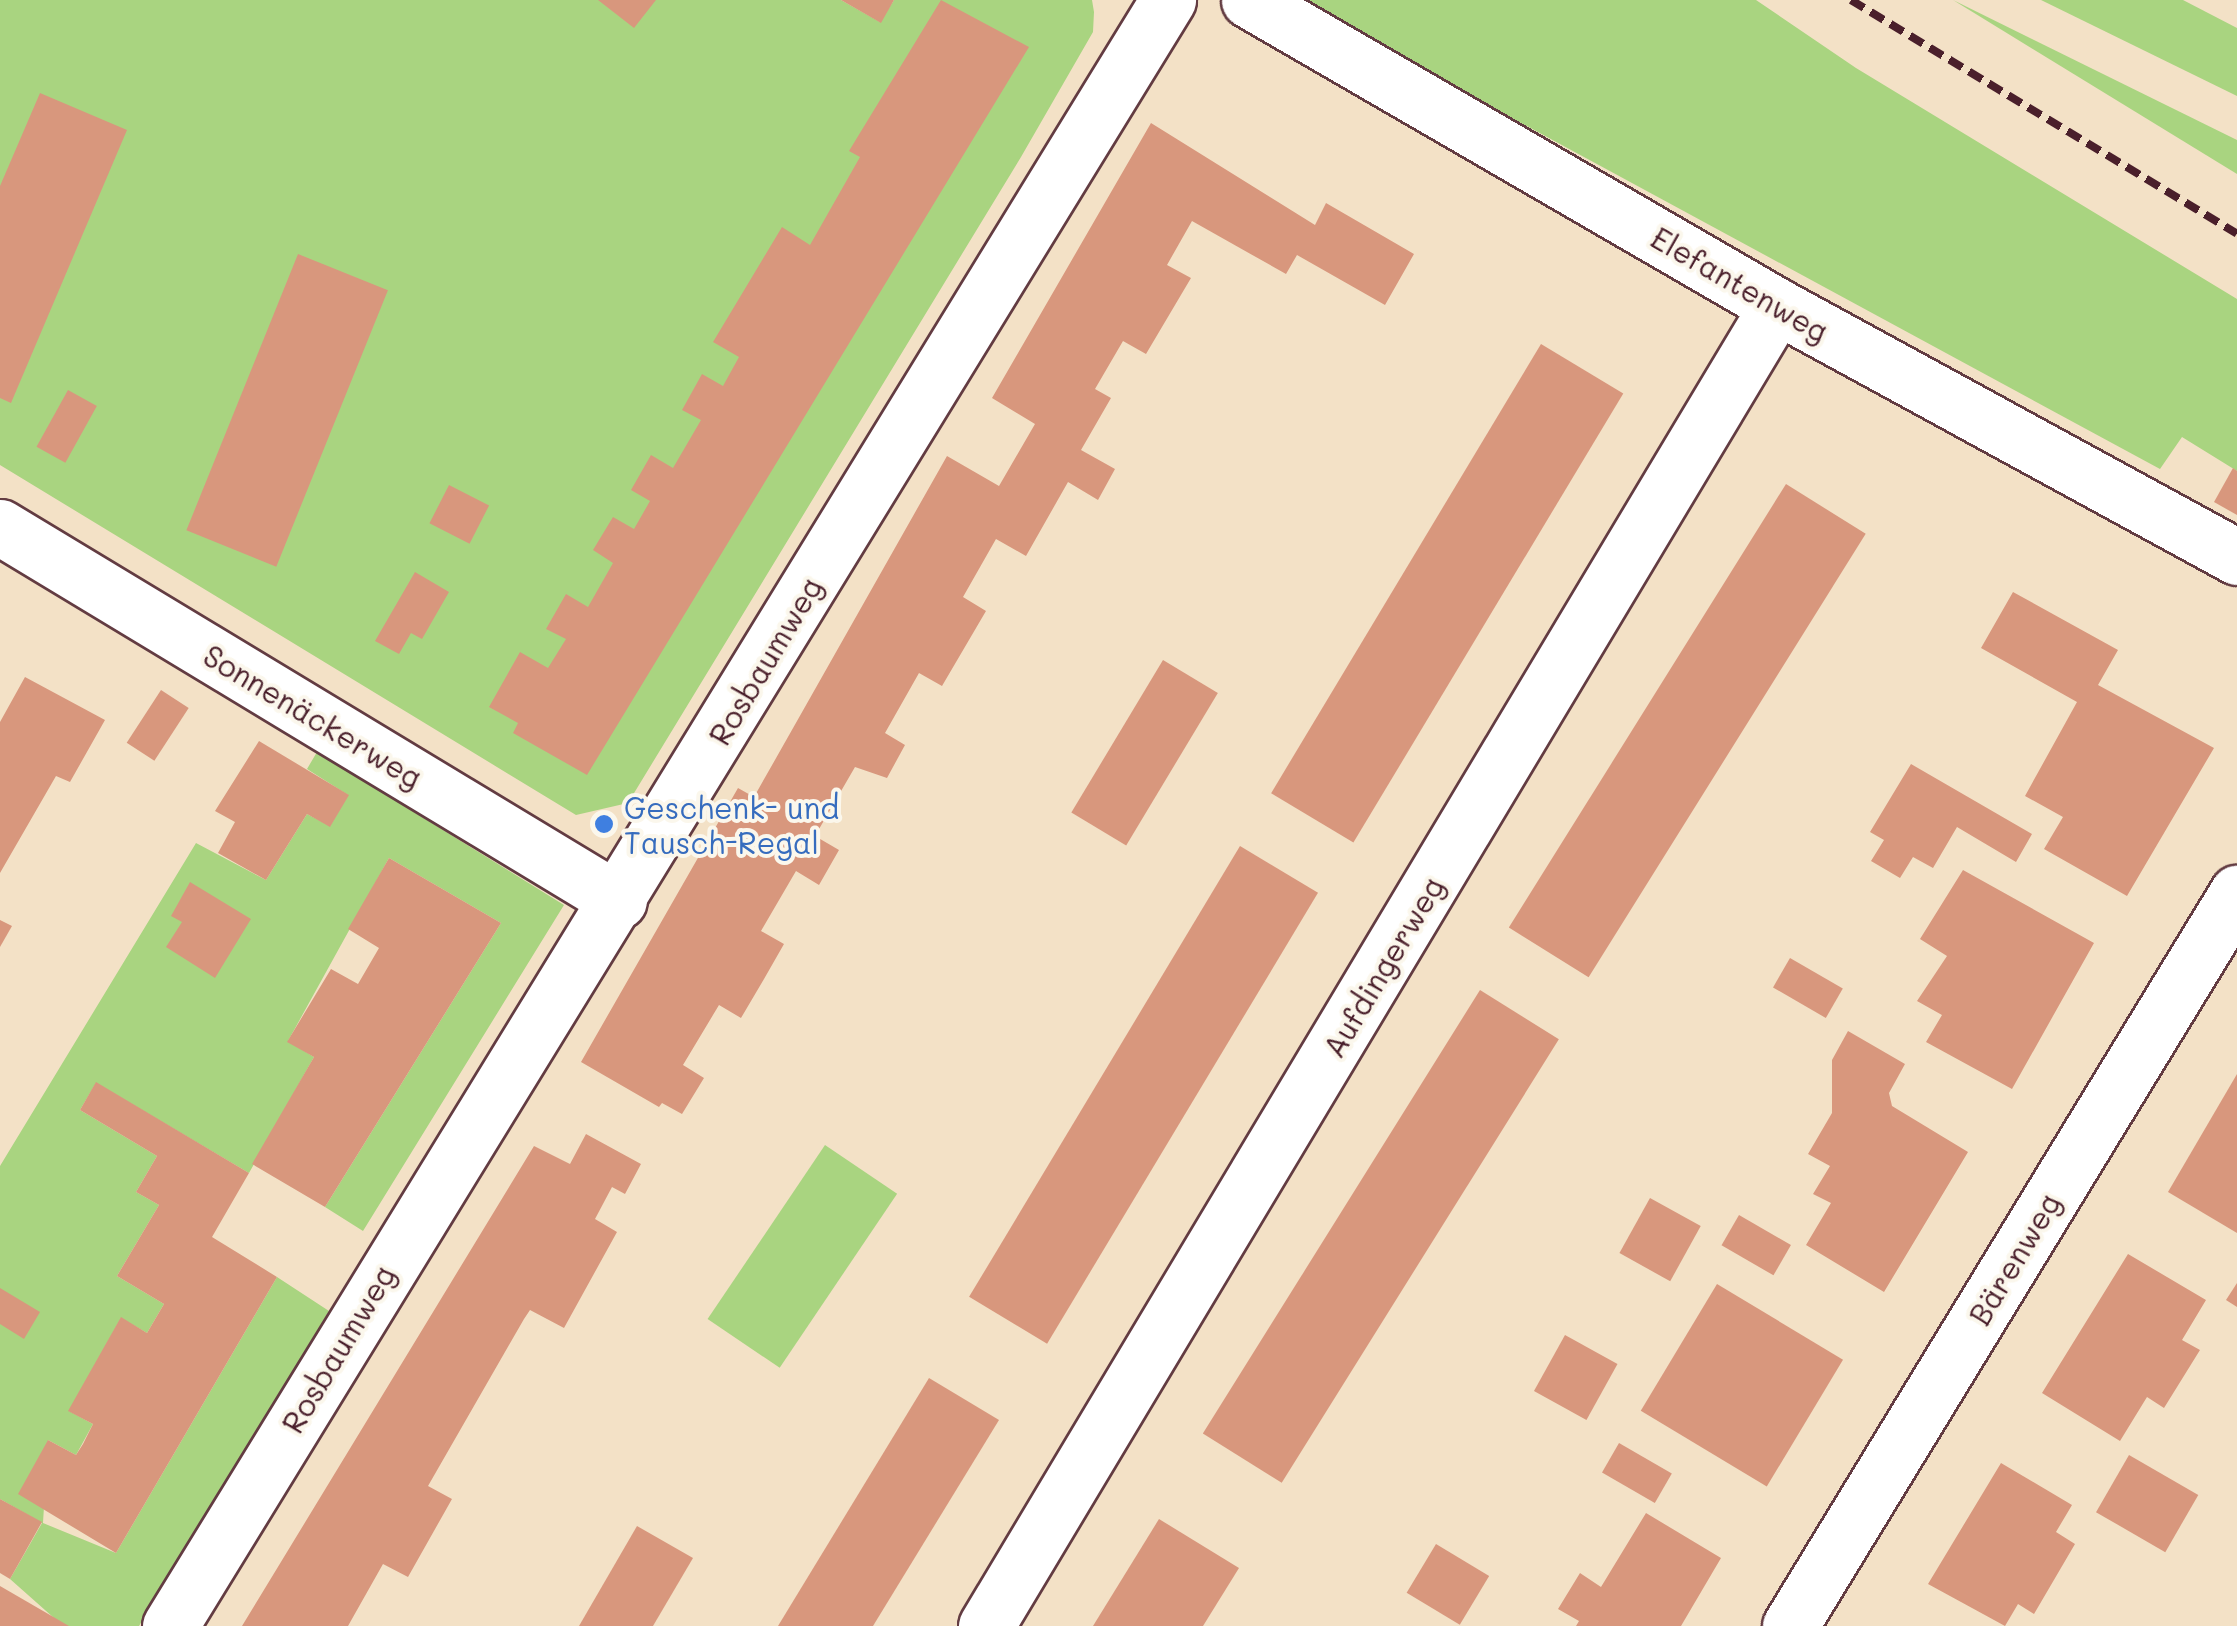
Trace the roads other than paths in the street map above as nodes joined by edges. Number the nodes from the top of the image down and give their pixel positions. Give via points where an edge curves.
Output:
1 (1168, 0) edge
2 (1249, 0) edge
3 (1777, 306) junction
4 (2, 533) edge
5 (2237, 557) edge
6 (2237, 893) edge
7 (619, 901) junction
8 (170, 1626) edge
9 (986, 1626) edge
10 (1790, 1626) edge

1 - 7 street, Rosbaumweg
2 - 3 street, Elefantenweg
3 - 5 street, Elefantenweg
3 - 9 street, Aufdingerweg
4 - 7 street, Sonnenäckerweg
6 - 10 street, Bärenweg
7 - 8 street, Rosbaumweg via 506,1072

